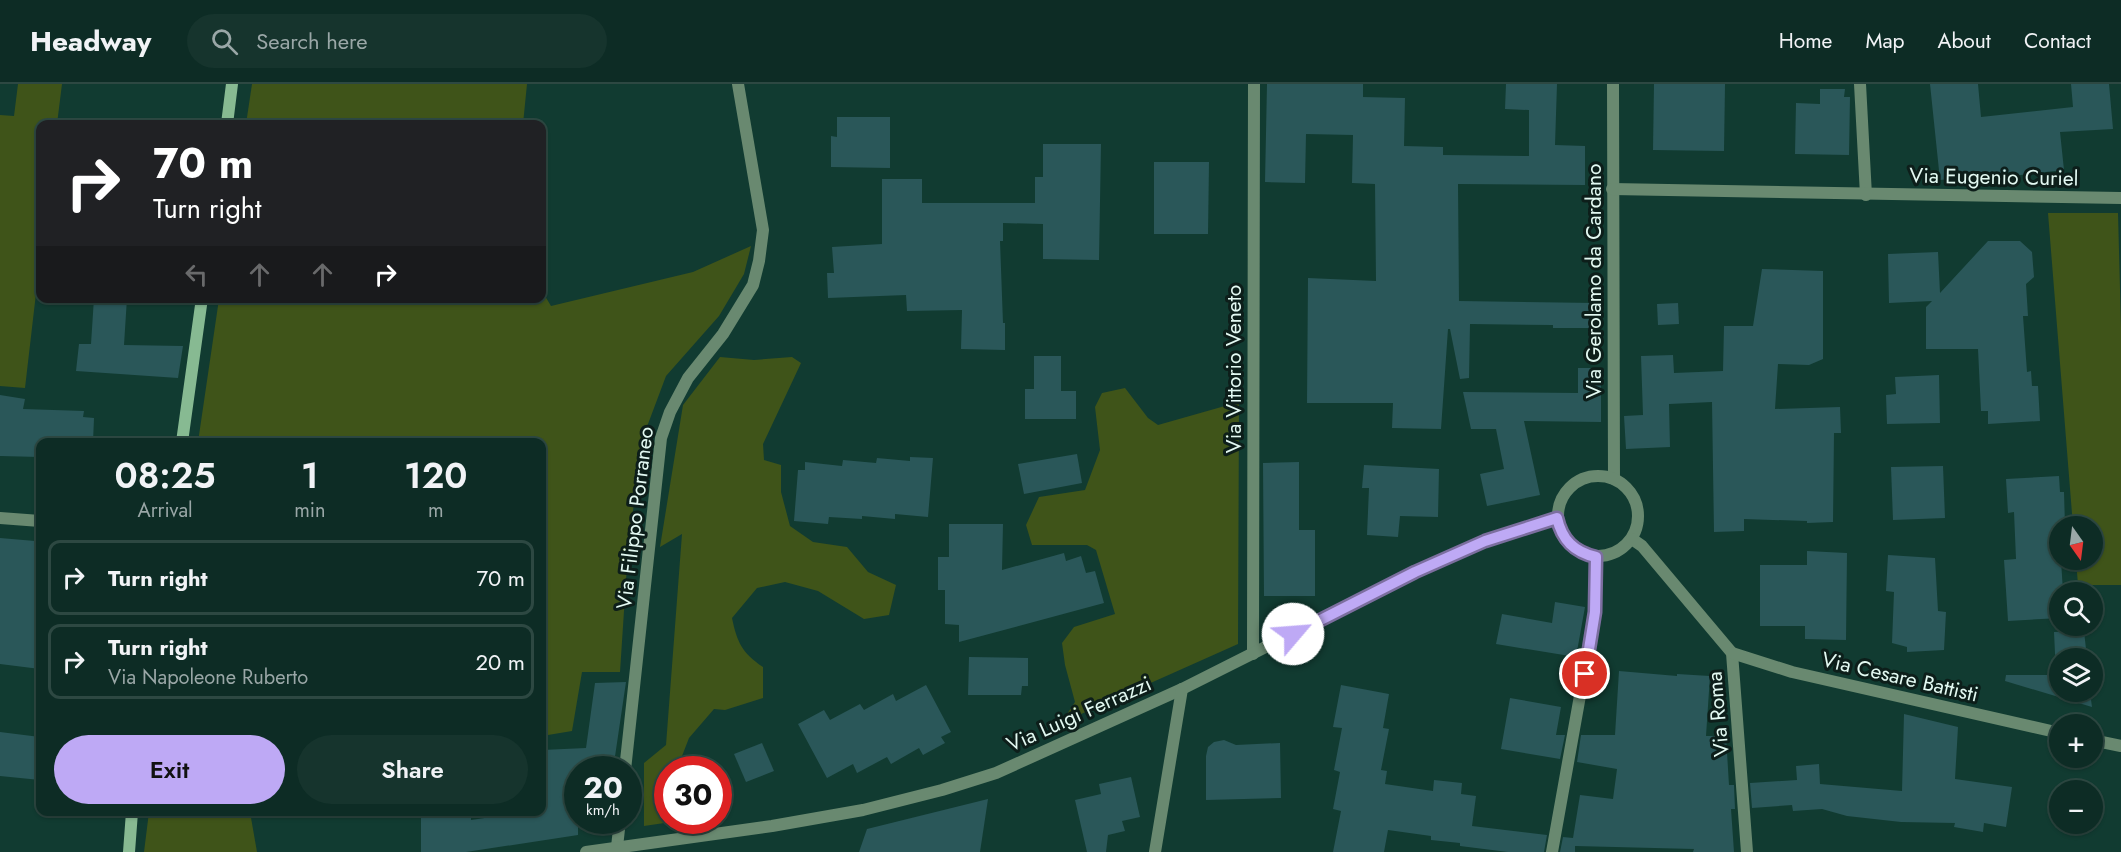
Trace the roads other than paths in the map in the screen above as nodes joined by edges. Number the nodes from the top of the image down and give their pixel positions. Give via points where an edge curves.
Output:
1 (232, 84) edge
2 (738, 84) edge
3 (1254, 84) edge
4 (1613, 84) edge
5 (1860, 84) edge
6 (228, 120) edge
7 (1612, 189) junction
8 (1866, 195) junction
9 (2121, 198) edge
10 (201, 303) edge
11 (183, 438) edge
12 (1614, 479) junction
13 (0, 518) edge
14 (1557, 518) junction
15 (36, 521) edge
16 (1632, 539) junction
17 (1596, 557) junction
18 (1732, 653) junction
19 (1253, 654) junction
20 (1182, 688) junction
21 (2049, 730) edge
22 (2103, 742) edge
23 (2121, 746) edge
24 (627, 756) edge
25 (132, 816) edge
26 (619, 834) edge
27 (618, 849) edge
28 (129, 852) edge
29 (586, 852) edge
30 (1155, 852) edge
31 (1552, 852) edge
32 (1747, 852) edge

1 - 6 street
2 - 24 street, Via Filippo Porraneo via 763,230 759,261 753,285 723,334 688,378 661,438
3 - 19 street, Via Vittorio Veneto
4 - 7 street, Via Gerolamo da Cardano
5 - 8 street
7 - 8 street, Via Eugenio Curiel
7 - 12 street, Via Gerolamo da Cardano
8 - 9 street, Via Eugenio Curiel
10 - 11 street
12 - 14 street via 1587,477 1575,483 1565,492
12 - 16 street via 1632,494 1637,504 1639,516
13 - 15 street
14 - 17 street via 1570,544
14 - 19 street, Via Luigi Ferrazzi via 1475,545
16 - 17 street via 1623,549
16 - 18 street, Via Roma
17 - 31 street via 1595,612
18 - 21 street, Via Cesare Battisti via 1792,672
18 - 32 street, Via Roma
19 - 20 street, Via Luigi Ferrazzi
20 - 27 street, Via Luigi Ferrazzi via 996,773 942,790 863,810
20 - 30 street
22 - 23 street
25 - 28 street
26 - 27 street
27 - 29 street, Via Luigi Ferrazzi

